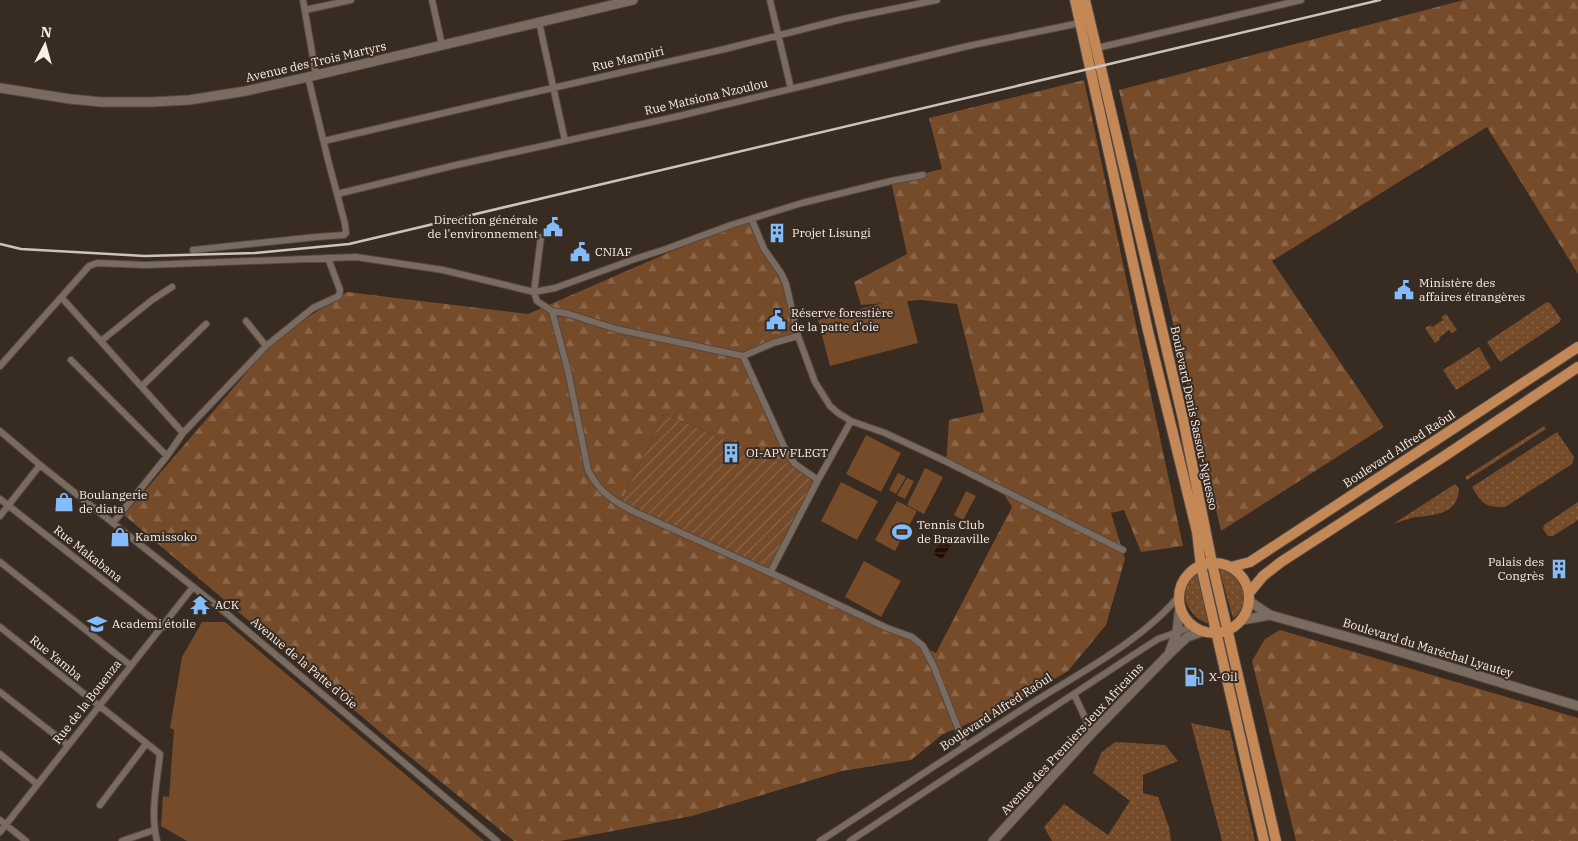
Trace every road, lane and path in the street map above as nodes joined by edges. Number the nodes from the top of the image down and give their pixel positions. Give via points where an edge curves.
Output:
1 (303, 0) edge
2 (350, 0) edge
3 (432, 0) edge
4 (633, 0) edge
5 (770, 0) edge
6 (937, 0) edge
7 (1075, 0) edge
8 (1086, 0) edge
9 (1301, 0) edge
10 (1288, 2) edge
11 (305, 10) junction
12 (539, 22) junction
13 (1080, 23) junction
14 (778, 36) junction
15 (442, 45) junction
16 (1097, 48) junction
17 (312, 76) junction
18 (0, 88) edge
19 (553, 88) junction
20 (791, 89) junction
21 (324, 141) junction
22 (565, 141) junction
23 (923, 175) dead end
24 (337, 194) junction
25 (752, 220) junction
26 (541, 237) dead end
27 (193, 250) dead end
28 (328, 258) junction
29 (172, 287) dead end
30 (534, 292) junction
31 (62, 298) junction
32 (552, 311) junction
33 (246, 321) dead end
34 (206, 324) dead end
35 (798, 336) junction
36 (101, 341) junction
37 (266, 346) junction
38 (1578, 347) edge
39 (743, 356) junction
40 (71, 360) dead end
41 (0, 366) edge
42 (1578, 367) edge
43 (142, 386) junction
44 (851, 421) junction
45 (0, 431) edge
46 (183, 433) junction
47 (167, 456) junction
48 (40, 465) junction
49 (818, 480) junction
50 (0, 499) edge
51 (8, 506) junction
52 (0, 516) edge
53 (113, 523) junction
54 (1123, 550) dead end
55 (0, 562) edge
56 (1212, 563) junction
57 (1201, 566) junction
58 (1231, 567) junction
59 (770, 573) junction
60 (193, 587) junction
61 (1249, 597) junction
62 (1180, 601) junction
63 (1270, 614) junction
64 (1242, 620) junction
65 (1194, 626) junction
66 (0, 627) edge
67 (163, 627) junction
68 (1228, 630) junction
69 (1204, 631) junction
70 (1177, 632) junction
71 (1216, 633) junction
72 (1169, 654) junction
73 (130, 665) junction
74 (0, 692) edge
75 (1074, 694) junction
76 (98, 706) junction
77 (1578, 706) edge
78 (1092, 733) junction
79 (146, 744) junction
80 (68, 745) junction
81 (965, 746) junction
82 (0, 754) edge
83 (37, 784) junction
84 (100, 805) dead end
85 (3, 822) edge
86 (154, 830) junction
87 (0, 832) edge
88 (26, 841) edge
89 (122, 841) edge
90 (157, 841) edge
91 (498, 841) edge
92 (820, 841) edge
93 (850, 841) edge
94 (993, 841) edge
95 (1264, 841) edge
96 (1276, 841) edge

1 - 11 street
2 - 11 street
3 - 15 street
4 - 12 main road, Avenue des Trois Martyrs
5 - 14 street
6 - 14 street, Rue Mampiri
7 - 13 main road, Boulevard Denis Sassou-Nguesso
8 - 16 main road, Boulevard Denis Sassou-Nguesso
9 - 10 street
10 - 16 street
11 - 17 street
12 - 15 main road, Avenue des Trois Martyrs
12 - 19 street
13 - 20 street, Rue Matsiona Nzoulou via 968,46
13 - 57 main road, Boulevard Denis Sassou-Nguesso via 1148,331 1197,532
14 - 19 street, Rue Mampiri
14 - 20 street
15 - 17 main road, Avenue des Trois Martyrs
16 - 56 main road, Boulevard Denis Sassou-Nguesso via 1183,419
17 - 18 main road, Avenue des Trois Martyrs via 216,96 151,102 101,102
17 - 21 street
19 - 21 street, Rue Mampiri
19 - 22 street
20 - 22 street, Rue Matsiona Nzoulou
21 - 24 street
22 - 24 street, Rue Matsiona Nzoulou
23 - 25 street via 891,180
24 - 27 street via 347,231 344,235
25 - 30 street via 555,288
25 - 35 street via 764,249 786,284
26 - 30 street
28 - 30 street via 356,258 443,270
28 - 31 street via 146,265 97,263 89,266
28 - 37 street via 340,294 313,308
29 - 36 street
30 - 32 street via 537,301
31 - 36 street
31 - 41 street
32 - 39 street via 616,329
32 - 59 street via 588,470 594,482 618,504
33 - 37 street
34 - 43 street
35 - 39 street
35 - 44 street via 822,396
36 - 43 street
37 - 46 street
38 - 58 main road, Boulevard Alfred Raôul via 1250,562
39 - 49 street via 786,451 795,464
40 - 47 street
42 - 61 main road via 1281,562 1263,576
43 - 46 street
44 - 49 street
44 - 54 street via 926,452
45 - 48 street, Avenue de la Patte d'Oie
46 - 47 street
47 - 53 street
48 - 51 street
48 - 53 street, Avenue de la Patte d'Oie
49 - 59 street
50 - 51 street, Rue Makabana
51 - 52 street
51 - 67 street, Rue Makabana
53 - 60 street, Avenue de la Patte d'Oie
55 - 73 street
56 - 57 main road
56 - 58 main road
56 - 68 main road, Boulevard Denis Sassou-Nguesso
57 - 62 main road via 1186,578 1181,587
57 - 71 main road, Boulevard Denis Sassou-Nguesso
58 - 61 main road via 1246,582
59 - 81 street via 912,637 923,646
60 - 67 street, Rue de la Bouenza
60 - 91 street, Avenue de la Patte d'Oie
61 - 63 main road, Boulevard du Maréchal Lyautey
61 - 64 main road
62 - 65 main road via 1183,613
62 - 70 main road, Avenue des Premiers Jeux Africains
62 - 81 street, Boulevard Alfred Raôul via 1126,642
63 - 64 main road, Boulevard du Maréchal Lyautey
63 - 77 main road, Boulevard du Maréchal Lyautey
64 - 68 main road
65 - 69 main road
65 - 70 street
66 - 76 street, Rue Yamba
67 - 73 street, Rue de la Bouenza
68 - 71 main road
68 - 96 main road, Boulevard Denis Sassou-Nguesso
69 - 71 main road
69 - 72 main road, Avenue des Premiers Jeux Africains via 1187,637
70 - 72 main road, Avenue des Premiers Jeux Africains
70 - 75 street via 1158,639
71 - 95 main road, Boulevard Denis Sassou-Nguesso
72 - 78 main road, Avenue des Premiers Jeux Africains
73 - 76 street, Rue de la Bouenza
74 - 80 street
75 - 78 street
75 - 93 street
76 - 79 street, Rue Yamba
76 - 80 street, Rue de la Bouenza
78 - 94 main road, Avenue des Premiers Jeux Africains
79 - 84 street
79 - 86 street, Rue Yamba via 160,754
80 - 83 street, Rue de la Bouenza
81 - 92 street, Boulevard Alfred Raôul
82 - 83 street
83 - 85 street, Rue de la Bouenza
85 - 87 street, Rue de la Bouenza
85 - 88 street
86 - 89 street
86 - 90 street

